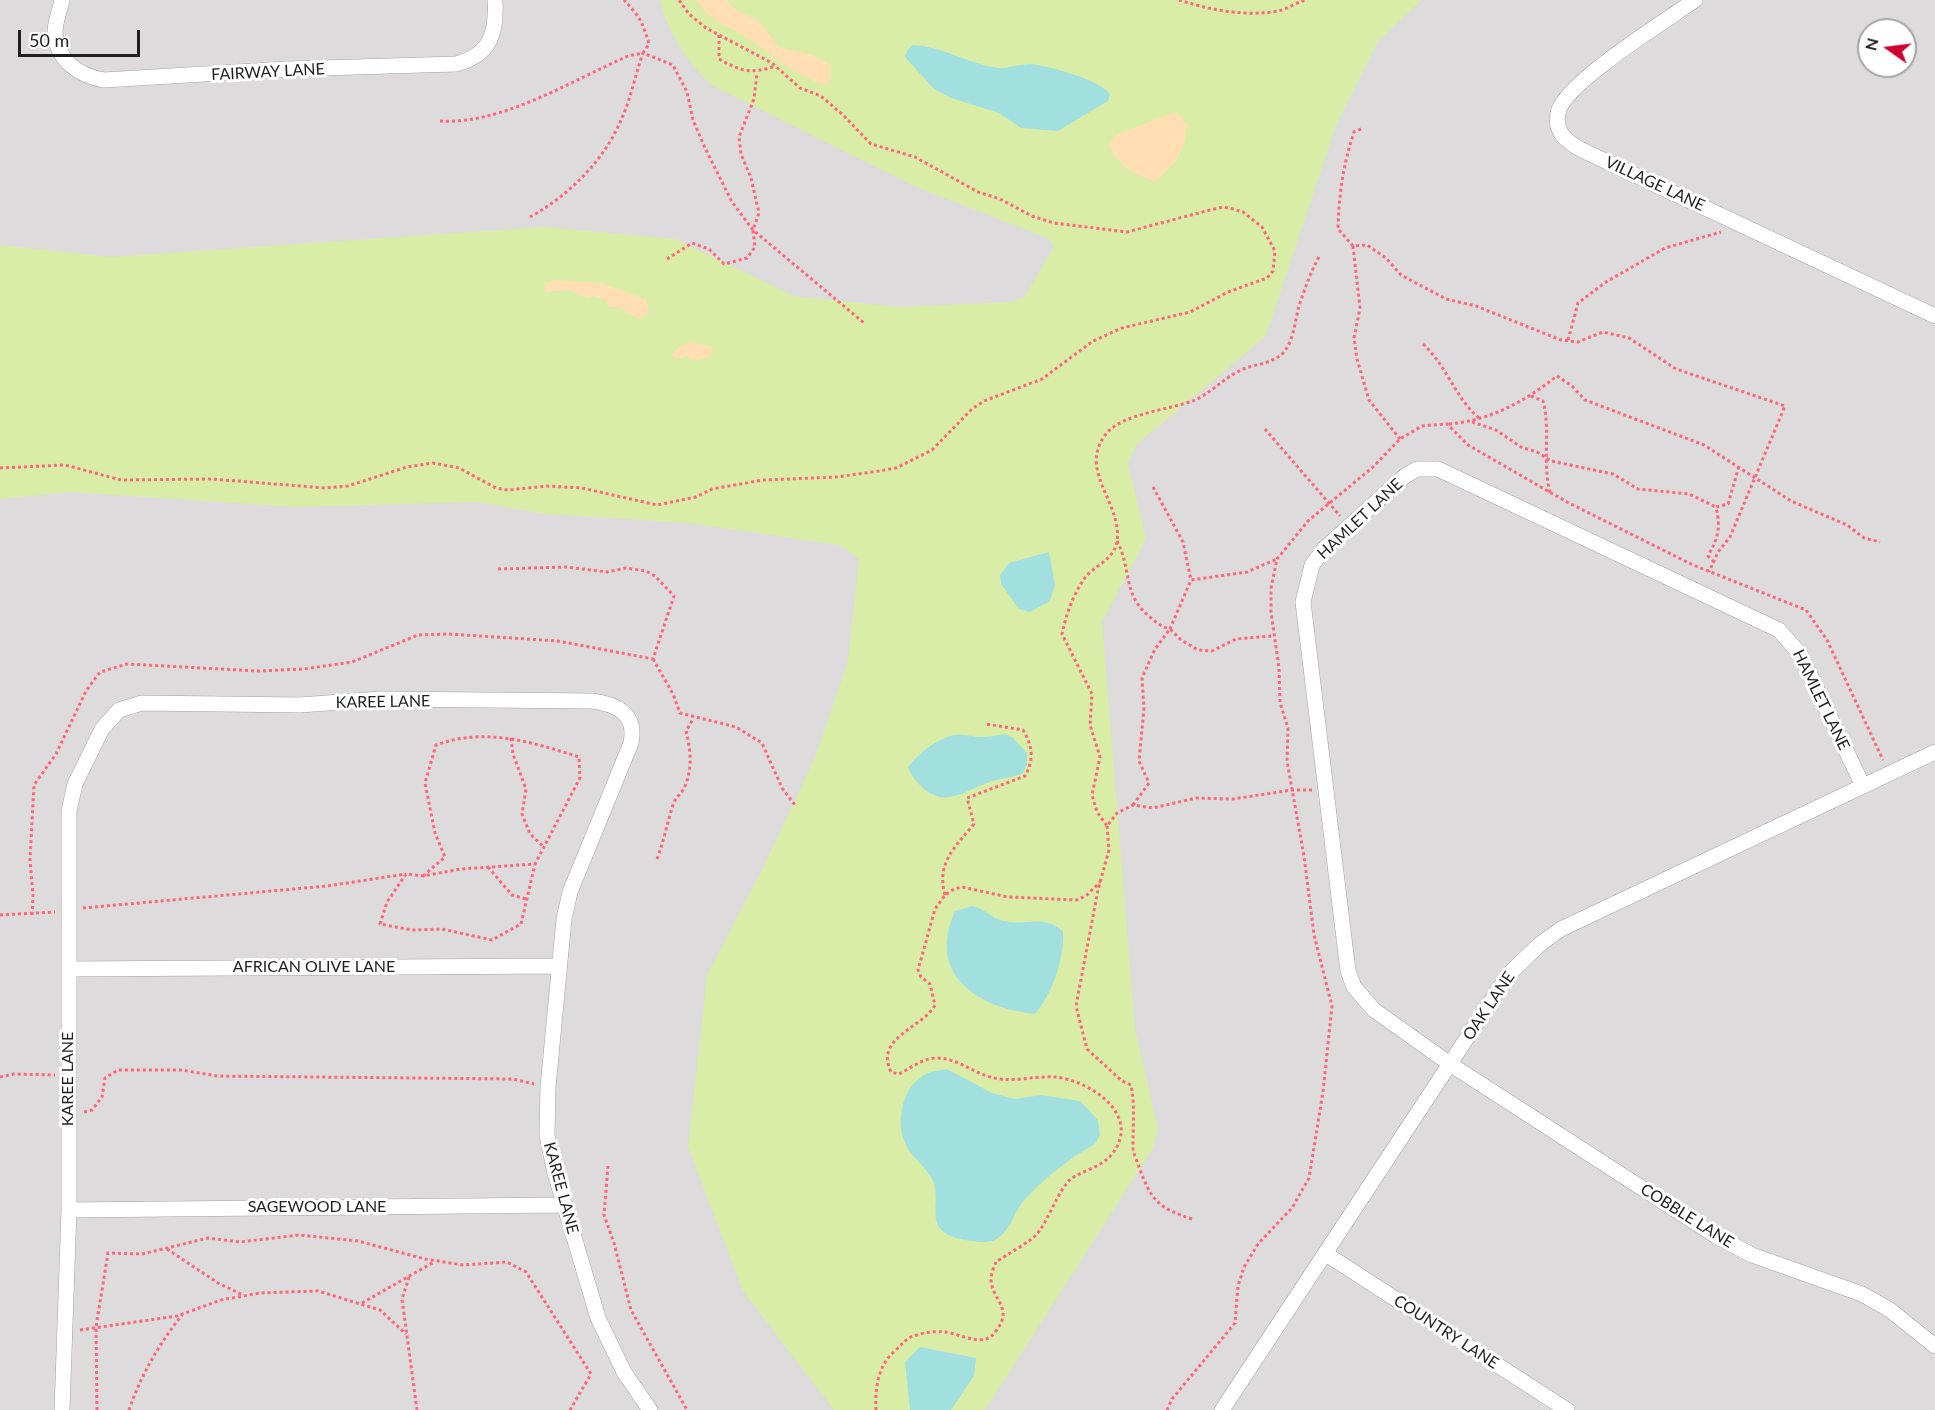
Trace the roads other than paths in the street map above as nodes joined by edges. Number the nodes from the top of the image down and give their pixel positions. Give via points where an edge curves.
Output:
1 (62, 0) edge
2 (495, 0) edge
3 (1695, 0) edge
4 (1935, 315) edge
5 (1935, 752) edge
6 (1863, 786) junction
7 (559, 966) junction
8 (70, 969) junction
9 (1450, 1064) junction
10 (564, 1205) junction
11 (69, 1209) junction
12 (1326, 1254) junction
13 (1935, 1346) edge
14 (62, 1410) edge
15 (650, 1410) edge
16 (1222, 1410) edge
17 (1567, 1410) edge

1 - 2 street, FAIRWAY LANE via 55,32 60,50 80,74 104,80 456,64 482,54 488,45 496,14
3 - 4 street, VILLAGE LANE via 1571,90 1558,111 1557,124 1562,135 1571,144
5 - 6 street, OAK LANE
6 - 9 street, OAK LANE via 1570,925 1540,944 1509,974
6 - 9 street, HAMLET LANE via 1800,654 1791,640 1763,620 1438,469 1417,469 1405,476 1325,548 1312,565 1303,602 1348,971 1354,987 1374,1010
7 - 8 street, AFRICAN OLIVE LANE
7 - 8 street, KAREE LANE via 570,892 633,733 626,713 603,702 381,699 300,705 142,703 114,714 102,729 75,784 68,819
7 - 10 street, KAREE LANE via 547,1135
8 - 11 street, KAREE LANE
9 - 12 street, OAK LANE
9 - 13 street, COBBLE LANE via 1716,1236 1752,1255 1862,1294 1890,1310
10 - 11 street, SAGEWOOD LANE
10 - 15 street, KAREE LANE via 604,1332 624,1372
11 - 14 street, KAREE LANE
12 - 16 street, OAK LANE
12 - 17 street, COUNTRY LANE

